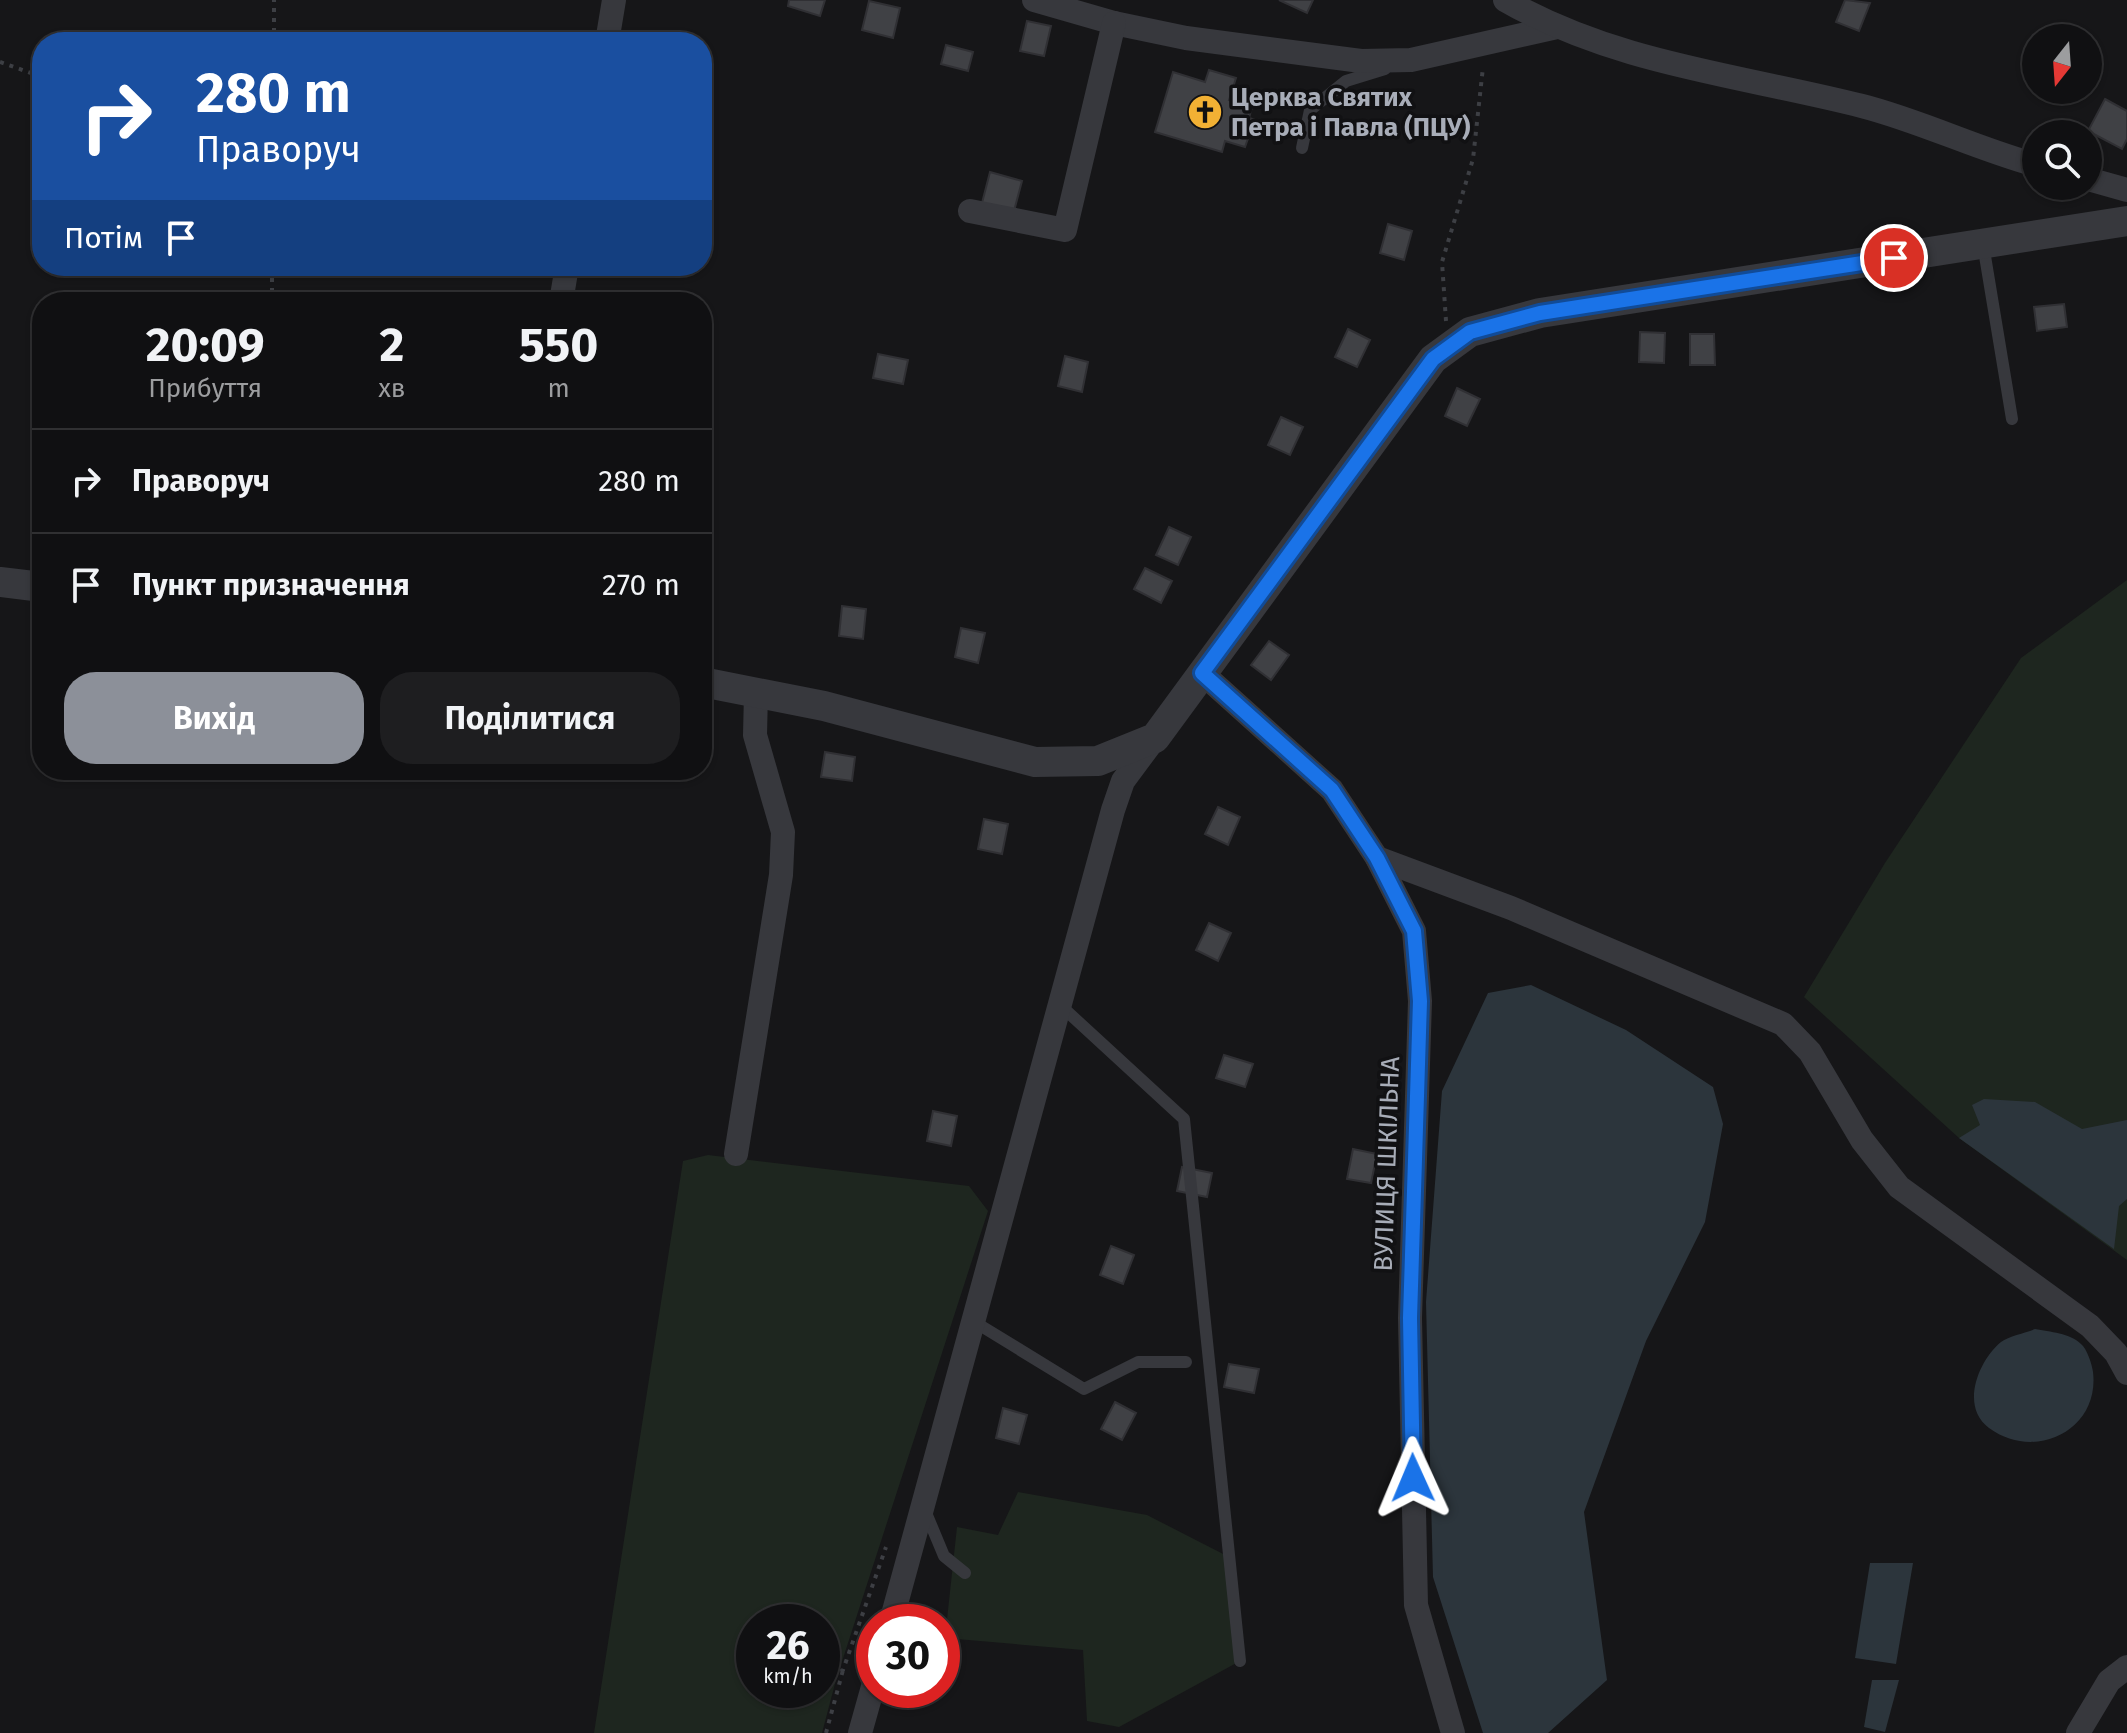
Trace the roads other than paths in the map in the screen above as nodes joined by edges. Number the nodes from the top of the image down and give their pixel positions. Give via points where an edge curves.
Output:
1 (614, 0) edge
2 (1034, 0) edge
3 (1505, 0) edge
4 (1114, 23) junction
5 (1557, 27) junction
6 (609, 32) edge
7 (1411, 60) junction
8 (1302, 148) dead end
9 (2022, 160) edge
10 (2102, 183) edge
11 (2127, 190) edge
12 (970, 211) dead end
13 (2127, 221) edge
14 (1983, 244) junction
15 (2012, 419) dead end
16 (0, 582) edge
17 (32, 586) edge
18 (1202, 673) junction
19 (712, 684) edge
20 (756, 693) junction
21 (1155, 738) junction
22 (1377, 858) junction
23 (1060, 1005) junction
24 (736, 1154) dead end
25 (973, 1321) junction
26 (1186, 1362) dead end
27 (2127, 1373) edge
28 (923, 1505) junction
29 (965, 1573) dead end
30 (896, 1604) edge
31 (1240, 1661) dead end
32 (2127, 1667) edge
33 (867, 1708) edge
34 (860, 1733) edge
35 (1453, 1733) edge
36 (2078, 1733) edge

1 - 6 street
2 - 4 street
3 - 5 street
4 - 7 street via 1361,61
4 - 12 street via 1065,230
5 - 7 street
5 - 9 street via 1636,56 1865,107
7 - 8 lane via 1346,81 1310,110
10 - 11 street
13 - 14 street
14 - 15 lane
14 - 18 street via 1540,313 1470,332 1433,359
16 - 17 street
18 - 21 street
18 - 22 street, ВУЛИЦЯ ШКІЛЬНА via 1332,790
19 - 20 street
20 - 21 street via 1035,762 1098,761
20 - 24 street via 755,735 783,832 781,875
21 - 23 street via 1123,781
22 - 27 street via 1496,902 1783,1024 1810,1052 1862,1140 1899,1187 2090,1326
22 - 35 street, ВУЛИЦЯ ШКІЛЬНА via 1414,931 1420,1001 1410,1318 1416,1605
23 - 25 street
23 - 31 lane via 1184,1119
25 - 26 lane via 1084,1389 1138,1362
25 - 28 street
28 - 29 lane via 944,1556
28 - 30 street
32 - 36 street via 2109,1681
33 - 34 street

